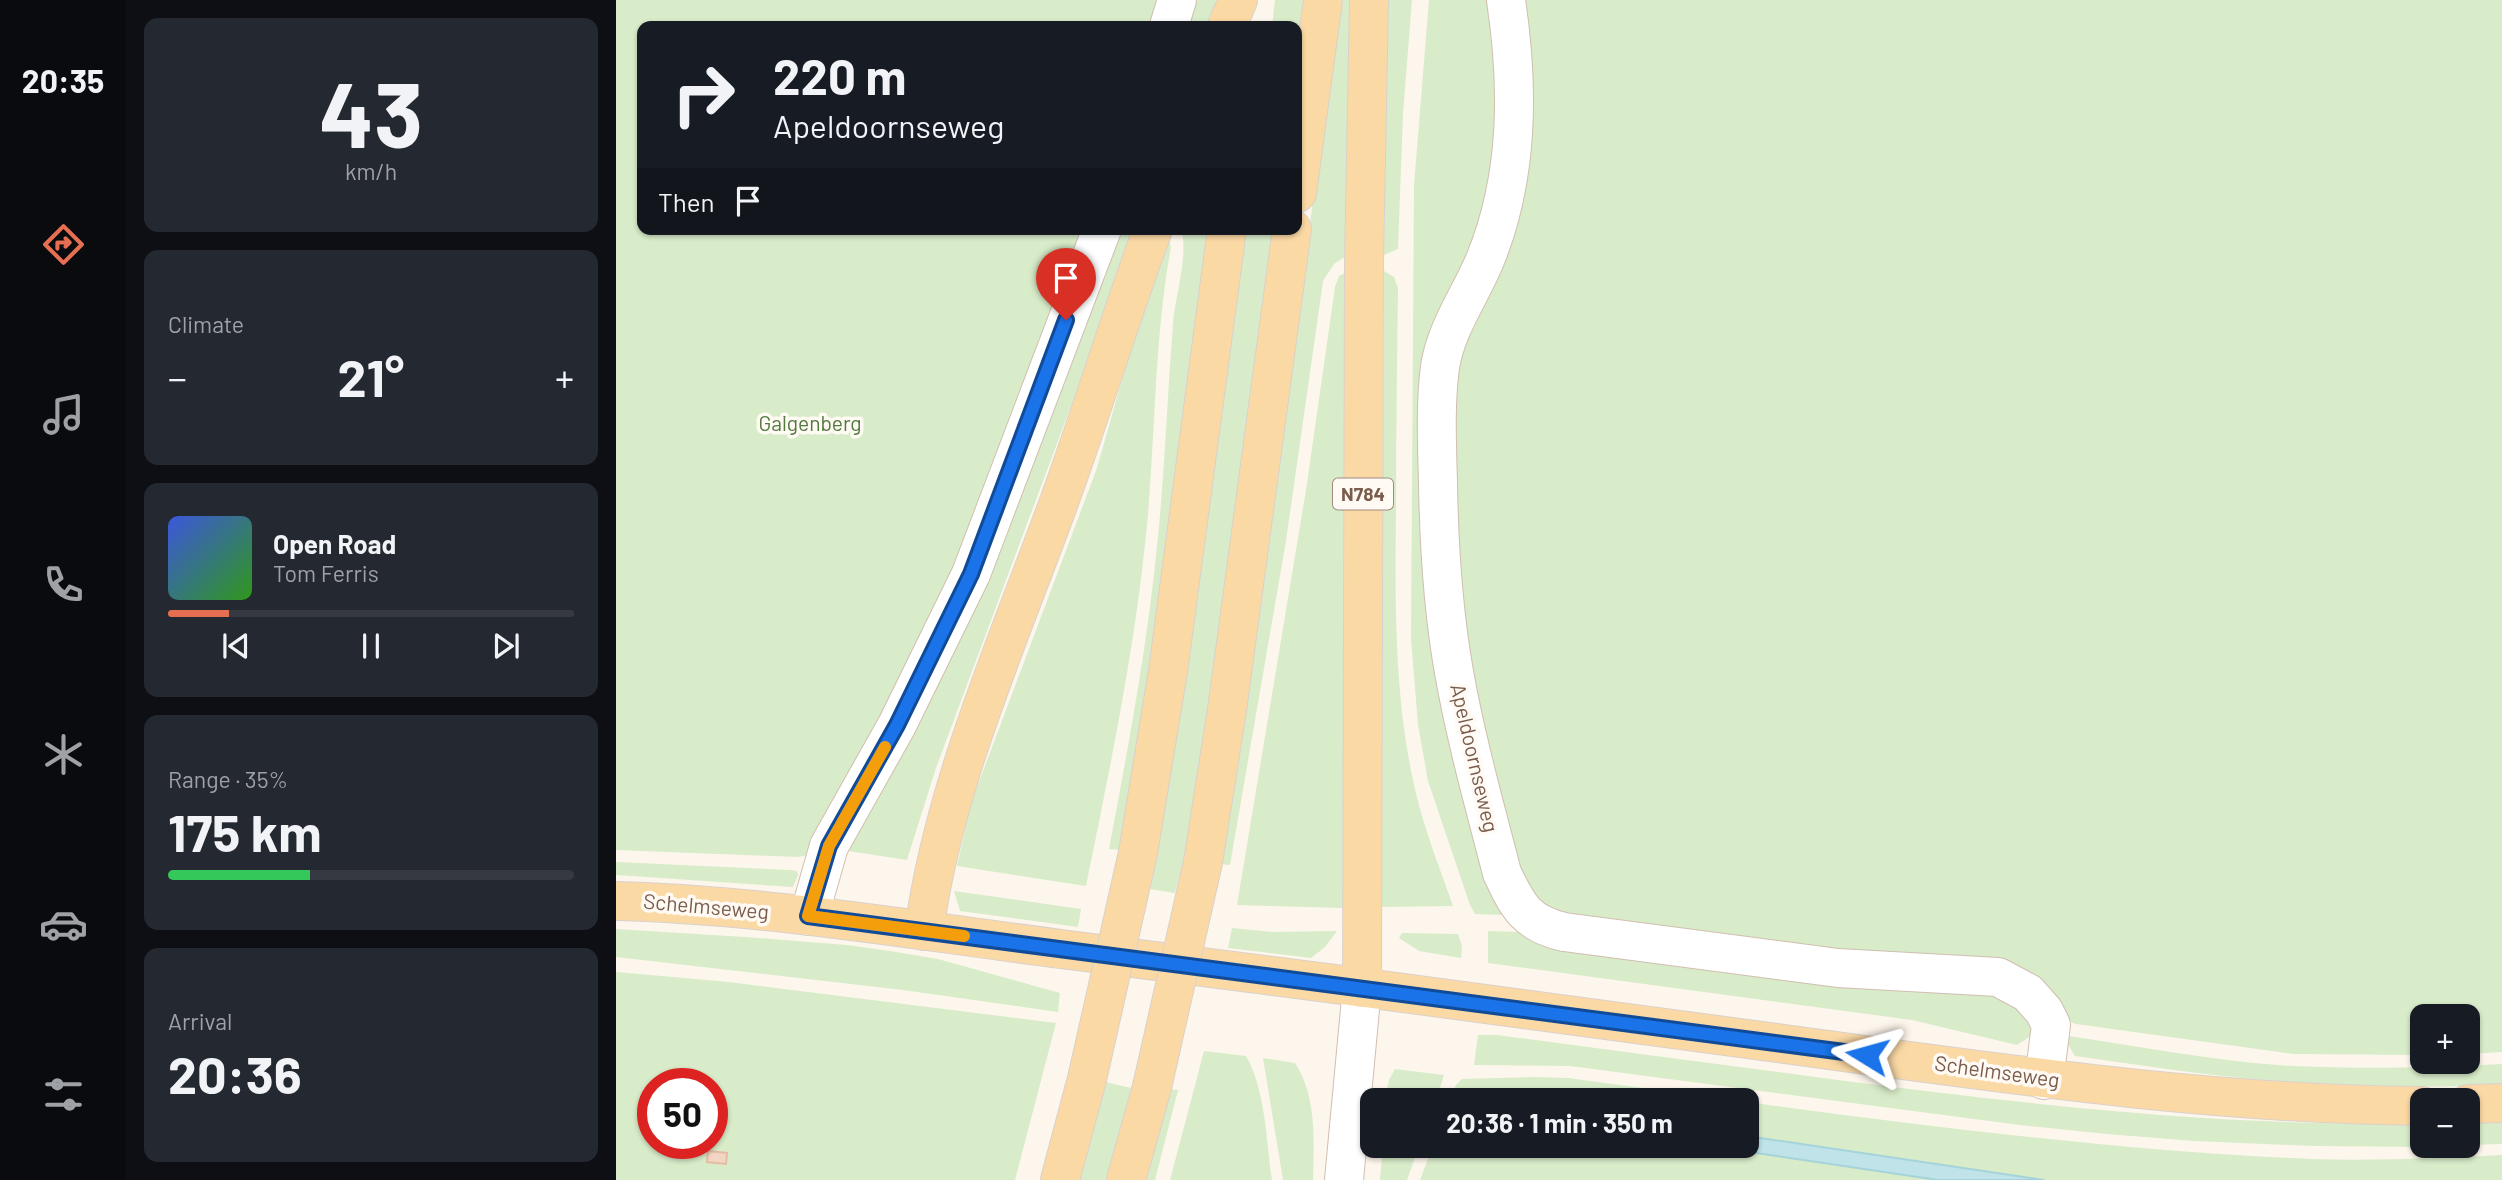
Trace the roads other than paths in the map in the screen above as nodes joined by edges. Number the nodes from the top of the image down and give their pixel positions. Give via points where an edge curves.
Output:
1 (1177, 0) edge
2 (1238, 0) edge
3 (1255, 0) edge
4 (1323, 0) edge
5 (1369, 0) edge
6 (1506, 0) edge
7 (1171, 21) edge
8 (1229, 21) edge
9 (1253, 21) edge
10 (1302, 156) edge
11 (1100, 235) edge
12 (1151, 235) edge
13 (1226, 235) edge
14 (1291, 235) edge
15 (616, 901) edge
16 (808, 916) junction
17 (923, 931) junction
18 (1362, 988) junction
19 (2044, 1080) junction
20 (2502, 1103) edge
21 (2480, 1104) edge
22 (2410, 1106) edge
23 (1060, 1180) edge
24 (1126, 1180) edge
25 (1343, 1180) edge

1 - 7 street
2 - 8 main road
3 - 9 main road
4 - 10 main road
5 - 18 main road, N784
6 - 19 street, Apeldoornseweg via 1516,95 1512,145 1497,224 1443,354 1437,441 1444,591 1454,673 1502,873 1516,903 1545,928 1564,932 1838,968 1998,977 2028,993 2051,1025
11 - 16 street via 971,574 902,714 829,846
12 - 17 main road via 952,798
13 - 23 main road, bridge via 1168,671 1138,853
14 - 24 main road, bridge via 1203,862
15 - 16 main road, Schelmseweg
16 - 17 main road, Schelmseweg
17 - 18 main road, Schelmseweg
18 - 19 main road, Schelmseweg
18 - 25 street
19 - 22 main road, Schelmseweg via 2225,1098
20 - 21 main road

